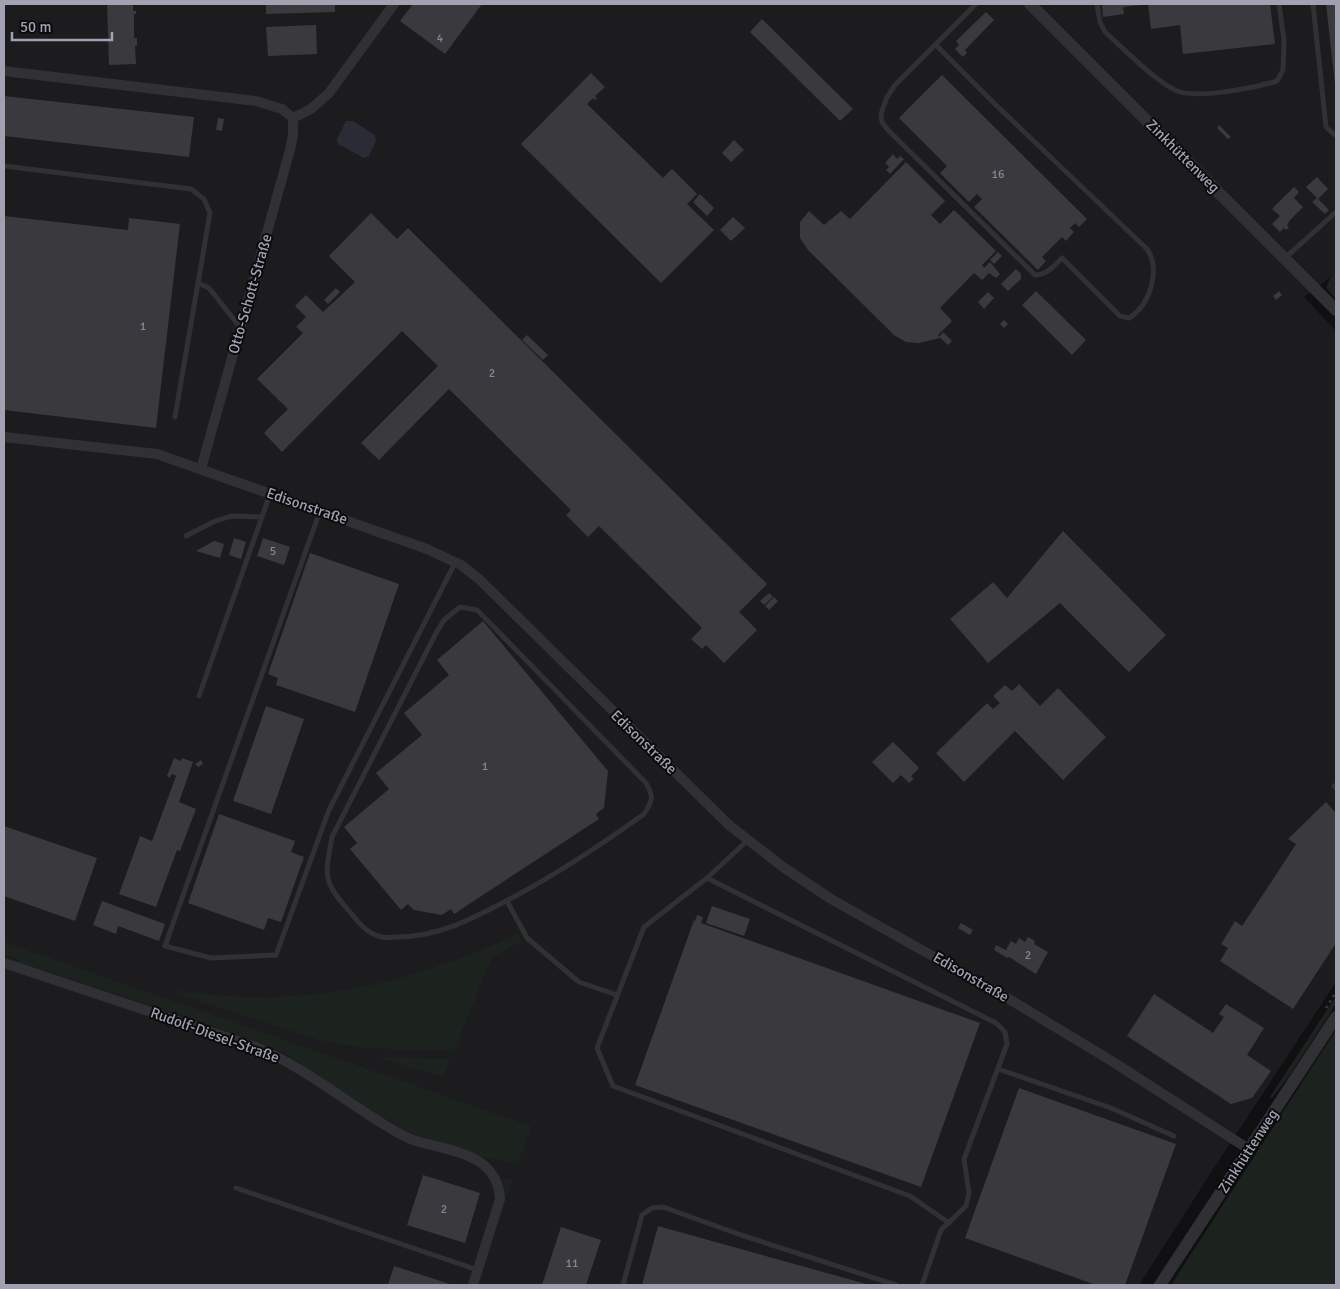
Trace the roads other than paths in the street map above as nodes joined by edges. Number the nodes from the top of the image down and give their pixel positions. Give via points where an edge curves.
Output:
1 (394, 4) edge
2 (976, 4) edge
3 (1030, 4) edge
4 (1097, 4) edge
5 (1280, 4) edge
6 (1313, 4) edge
7 (936, 45) junction
8 (4, 70) edge
9 (293, 118) junction
10 (1336, 136) edge
11 (4, 166) edge
12 (1336, 212) edge
13 (1284, 258) junction
14 (198, 283) junction
15 (1336, 310) edge
16 (240, 328) junction
17 (175, 417) dead end
18 (4, 437) edge
19 (201, 469) junction
20 (270, 494) junction
21 (320, 511) junction
22 (262, 517) junction
23 (186, 536) dead end
24 (456, 562) junction
25 (199, 696) dead end
26 (747, 841) junction
27 (707, 878) junction
28 (507, 901) junction
29 (5, 966) edge
30 (617, 995) junction
31 (1336, 1017) edge
32 (998, 1069) junction
33 (1174, 1136) dead end
34 (1250, 1150) junction
35 (236, 1188) dead end
36 (949, 1224) junction
37 (478, 1270) junction
38 (473, 1285) edge
39 (623, 1285) edge
40 (896, 1285) edge
41 (922, 1285) edge
42 (1160, 1285) edge

1 - 9 street via 329,92 311,109
2 - 7 lane
3 - 13 street, Zinkhüttenweg
4 - 5 lane via 1105,32 1163,83 1178,91 1194,94 1252,88 1277,81 1283,70
6 - 10 lane via 1326,126
7 - 7 lane via 895,84 881,114 882,122 1035,275 1050,270 1062,258 1120,316 1129,318 1135,314 1149,292 1152,257
8 - 9 street via 256,101 282,109
9 - 16 street, Otto-Schott-Straße via 290,150
11 - 14 lane via 191,189 204,199 210,213
12 - 13 lane
13 - 15 street, Zinkhüttenweg
14 - 16 lane via 210,288
14 - 17 lane
16 - 19 street, Otto-Schott-Straße
18 - 19 street, Edisonstraße via 157,454
19 - 20 street, Edisonstraße
20 - 21 street, Edisonstraße
20 - 22 lane
21 - 24 street, Edisonstraße
21 - 24 lane via 165,946 211,958 276,955 330,810
22 - 23 lane via 231,516
22 - 25 lane
24 - 26 street, Edisonstraße via 479,579
26 - 27 lane
26 - 34 street, Edisonstraße via 831,898 1009,999
27 - 30 lane via 644,927
27 - 32 lane via 996,1023 1005,1032 1007,1044
28 - 28 lane via 552,877 644,814 652,802 651,793 646,782 477,610 460,607 444,620 436,633 332,837 326,873 338,899 354,918 365,930 382,937 421,936 448,929
28 - 30 lane via 527,938 579,982
29 - 37 street, Rudolf-Diesel-Straße via 280,1057 392,1130 484,1165 498,1185 500,1199
30 - 36 lane via 596,1048 613,1086 910,1196
31 - 34 street, Zinkhüttenweg
32 - 33 lane via 1111,1108
32 - 36 lane via 964,1159 969,1193 966,1206
34 - 42 street, Zinkhüttenweg
35 - 37 lane
36 - 41 lane via 941,1230
37 - 38 street
39 - 40 lane via 642,1215 652,1208 663,1207

